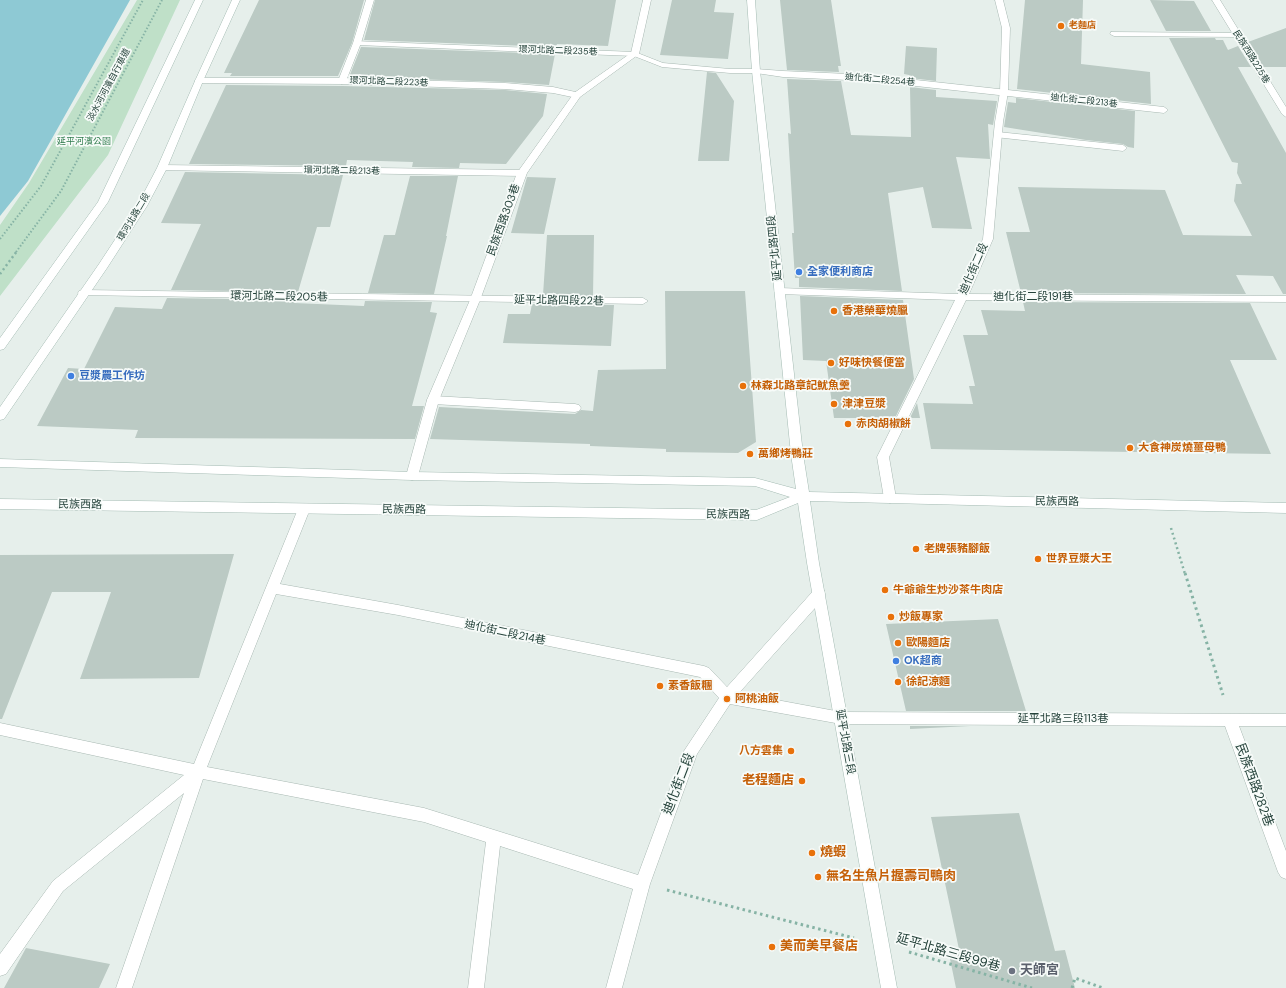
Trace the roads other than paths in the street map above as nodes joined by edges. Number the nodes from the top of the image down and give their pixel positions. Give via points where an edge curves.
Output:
1 (199, 0) edge
2 (236, 0) edge
3 (370, 0) edge
4 (647, 0) edge
5 (751, 0) edge
6 (999, 0) edge
7 (1216, 0) edge
8 (1114, 34) dead end
9 (1238, 36) junction
10 (358, 43) junction
11 (635, 54) junction
12 (756, 71) junction
13 (199, 81) junction
14 (342, 81) junction
15 (1004, 92) junction
16 (577, 95) junction
17 (1164, 110) dead end
18 (1286, 114) edge
19 (998, 135) junction
20 (1123, 148) dead end
21 (162, 168) junction
22 (522, 173) junction
23 (779, 291) junction
24 (84, 293) junction
25 (962, 297) junction
26 (1286, 299) edge
27 (474, 300) junction
28 (643, 302) dead end
29 (0, 346) edge
30 (433, 400) junction
31 (575, 408) dead end
32 (0, 416) edge
33 (0, 463) edge
34 (412, 476) junction
35 (804, 496) junction
36 (890, 498) junction
37 (0, 504) edge
38 (1286, 508) edge
39 (304, 509) junction
40 (274, 588) junction
41 (819, 594) junction
42 (727, 697) junction
43 (841, 718) junction
44 (1230, 720) junction
45 (1286, 720) edge
46 (0, 729) edge
47 (198, 772) junction
48 (494, 838) junction
49 (1286, 872) edge
50 (642, 884) junction
51 (0, 968) edge
52 (124, 988) edge
53 (476, 988) edge
54 (614, 988) edge
55 (888, 988) edge

1 - 29 street via 103,202
2 - 13 street, 環河北路二段
3 - 10 street
4 - 11 street
5 - 12 street, 延平北路四段
6 - 15 street, 迪化街二段 via 1006,28
7 - 9 street, 民族西路225巷
8 - 9 street
9 - 18 street, 民族西路225巷
10 - 11 street, 環河北路二段235巷
10 - 14 street
11 - 12 street, 環河北路二段235巷 via 662,65
11 - 16 street, 民族西路303巷
12 - 15 street, 迪化街二段254巷 via 870,78
12 - 23 street, 延平北路四段
13 - 14 street, 環河北路二段223巷
13 - 21 street, 環河北路二段
14 - 16 street, 環河北路二段223巷 via 505,86
15 - 17 street, 迪化街二段213巷
15 - 19 street, 迪化街二段
16 - 22 street, 民族西路303巷
19 - 20 street
19 - 25 street, 迪化街二段 via 988,239
21 - 22 street, 環河北路二段213巷
21 - 24 street, 環河北路二段 via 142,206
22 - 27 street, 民族西路303巷
23 - 25 street, 迪化街二段191巷
23 - 35 street, 延平北路四段
24 - 27 street, 環河北路二段205巷
24 - 32 street, 環河北路二段
25 - 26 street, 迪化街二段191巷
25 - 36 street, 迪化街二段 via 883,457
27 - 28 street, 延平北路四段22巷
27 - 30 street, 民族西路303巷
30 - 31 street
30 - 34 street, 民族西路303巷
33 - 34 street, 民族西路
34 - 35 street, 民族西路 via 755,482
35 - 36 street, 民族西路
35 - 39 street, 民族西路 via 757,515
35 - 41 street, 延平北路三段
36 - 38 street, 民族西路
37 - 39 street, 民族西路
39 - 40 street
40 - 42 street, 迪化街二段214巷 via 398,610 704,672
40 - 47 street
41 - 42 street, 迪化街二段
41 - 43 street, 延平北路三段
42 - 43 street, 延平北路三段113巷
42 - 50 street, 迪化街二段 via 691,751
43 - 44 street, 延平北路三段113巷
43 - 55 street, 延平北路三段
44 - 45 street, 延平北路三段113巷
44 - 49 street, 民族西路282巷
46 - 47 street
47 - 48 street via 424,815
47 - 51 street via 58,886
47 - 52 street
48 - 50 street
48 - 53 street
50 - 54 street, 迪化街二段

